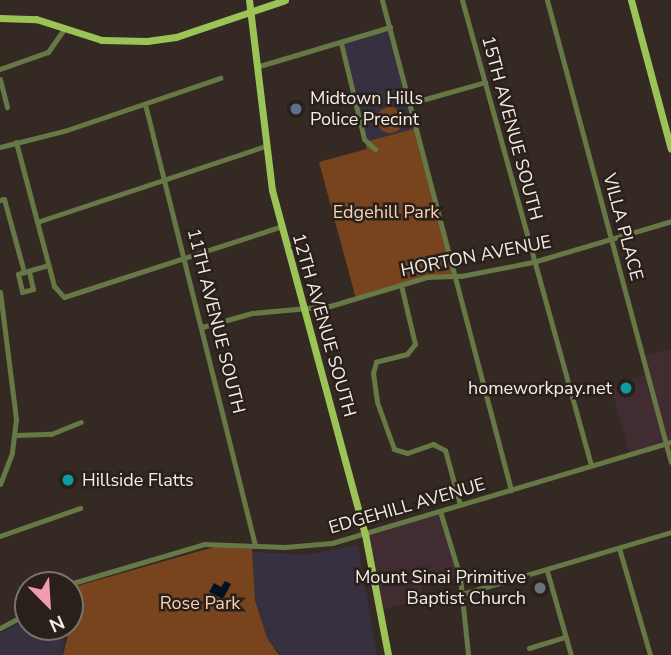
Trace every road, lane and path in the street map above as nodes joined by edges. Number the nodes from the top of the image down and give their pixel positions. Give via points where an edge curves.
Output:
1 (249, 0) edge
2 (285, 0) edge
3 (382, 0) edge
4 (463, 0) edge
5 (547, 0) edge
6 (631, 0) edge
7 (251, 13) junction
8 (0, 18) edge
9 (65, 27) junction
10 (390, 27) junction
11 (341, 43) junction
12 (256, 67) junction
13 (0, 69) edge
14 (220, 78) dead end
15 (0, 79) edge
16 (485, 82) junction
17 (411, 103) junction
18 (145, 104) junction
19 (7, 107) dead end
20 (16, 142) junction
21 (0, 146) edge
22 (266, 146) junction
23 (375, 149) dead end
24 (671, 149) edge
25 (165, 181) junction
26 (0, 200) edge
27 (37, 222) junction
28 (671, 222) edge
29 (279, 227) junction
30 (611, 239) junction
31 (186, 258) junction
32 (533, 262) junction
33 (48, 265) junction
34 (456, 275) junction
35 (401, 285) junction
36 (0, 292) edge
37 (303, 309) junction
38 (202, 327) junction
39 (81, 422) dead end
40 (16, 435) junction
41 (669, 443) edge
42 (671, 462) edge
43 (591, 465) junction
44 (0, 484) edge
45 (511, 490) junction
46 (460, 505) junction
47 (80, 508) dead end
48 (440, 512) junction
49 (671, 531) edge
50 (365, 534) junction
51 (0, 536) edge
52 (255, 545) junction
53 (620, 548) junction
54 (547, 571) junction
55 (84, 579) edge
56 (462, 594) junction
57 (565, 637) junction
58 (529, 648) dead end
59 (388, 655) edge
60 (468, 655) edge
61 (571, 655) edge
62 (650, 655) edge

1 - 7 main road, 12TH AVENUE SOUTH
2 - 7 main road
3 - 10 street
4 - 16 street, 15TH AVENUE SOUTH
5 - 30 street, VILLA PLACE
6 - 24 main road
7 - 9 main road via 176,37 147,41 102,40
7 - 12 main road, 12TH AVENUE SOUTH
8 - 9 main road via 36,19
9 - 13 street via 48,52
10 - 11 street
10 - 17 street
11 - 12 street
11 - 23 street via 364,139
12 - 22 main road, 12TH AVENUE SOUTH
14 - 18 street
15 - 19 street
16 - 17 street
16 - 32 street, 15TH AVENUE SOUTH
17 - 34 street
18 - 20 street
18 - 25 street, 11TH AVENUE SOUTH
20 - 21 street
20 - 27 street
22 - 25 street
22 - 29 main road, 12TH AVENUE SOUTH
25 - 27 street
25 - 31 street, 11TH AVENUE SOUTH
26 - 33 street via 4,199 26,271
27 - 33 street
28 - 30 street, HORTON AVENUE
29 - 31 street
29 - 37 main road, 12TH AVENUE SOUTH
30 - 32 street, HORTON AVENUE
30 - 41 street, VILLA PLACE
31 - 33 street via 64,297 56,289
31 - 38 street, 11TH AVENUE SOUTH
32 - 34 street, HORTON AVENUE
32 - 43 street, 15TH AVENUE SOUTH
34 - 35 street, HORTON AVENUE
34 - 45 street
35 - 37 street, HORTON AVENUE via 330,306
35 - 46 street via 415,344 407,354 376,362 376,397 393,447 407,453 433,444 445,450
36 - 40 street
37 - 38 street, HORTON AVENUE via 253,313
37 - 50 main road, 12TH AVENUE SOUTH
38 - 52 street, 11TH AVENUE SOUTH
39 - 40 street via 51,434
40 - 44 street
41 - 42 street, VILLA PLACE
41 - 43 street, EDGEHILL AVENUE
43 - 45 street, EDGEHILL AVENUE
45 - 46 street, EDGEHILL AVENUE
46 - 48 street, EDGEHILL AVENUE
47 - 51 street
48 - 50 street, EDGEHILL AVENUE
48 - 56 street
49 - 53 street
50 - 52 street, EDGEHILL AVENUE via 307,547
50 - 59 main road, 12TH AVENUE SOUTH
52 - 55 street, EDGEHILL AVENUE via 215,542 187,547
53 - 54 street
53 - 62 street
54 - 56 street
54 - 57 street
56 - 60 street
57 - 58 street
57 - 61 street

